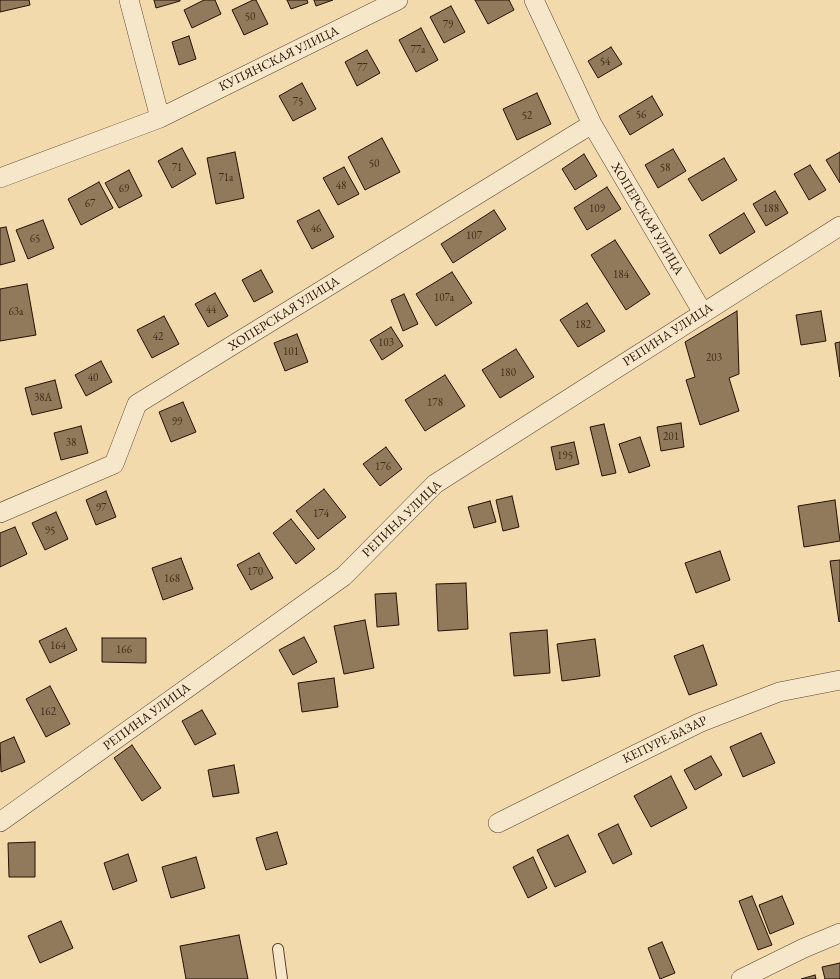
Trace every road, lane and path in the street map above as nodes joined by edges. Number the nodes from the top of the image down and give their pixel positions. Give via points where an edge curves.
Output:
1 (129, 0) edge
2 (398, 0) edge
3 (534, 0) edge
4 (160, 118) junction
5 (592, 124) junction
6 (0, 178) edge
7 (840, 226) edge
8 (703, 313) junction
9 (0, 513) edge
10 (840, 680) edge
11 (0, 822) edge
12 (498, 823) dead end
13 (840, 933) edge
14 (278, 949) dead end
15 (282, 979) edge
16 (741, 979) edge

1 - 4 street
2 - 4 street, КУПЯНСКАЯ УЛИЦА
3 - 5 street, ХОПЕРСКАЯ УЛИЦА
4 - 6 street, КУПЯНСКАЯ УЛИЦА
5 - 8 street, ХОПЕРСКАЯ УЛИЦА
5 - 9 street, ХОПЕРСКАЯ УЛИЦА via 137,404 114,464
7 - 8 street, РЕПИНА УЛИЦА
8 - 11 street, РЕПИНА УЛИЦА via 435,484 344,576
10 - 12 street, КЕПУРЕ-БАЗАР via 779,692 699,723
13 - 16 street
14 - 15 lane

